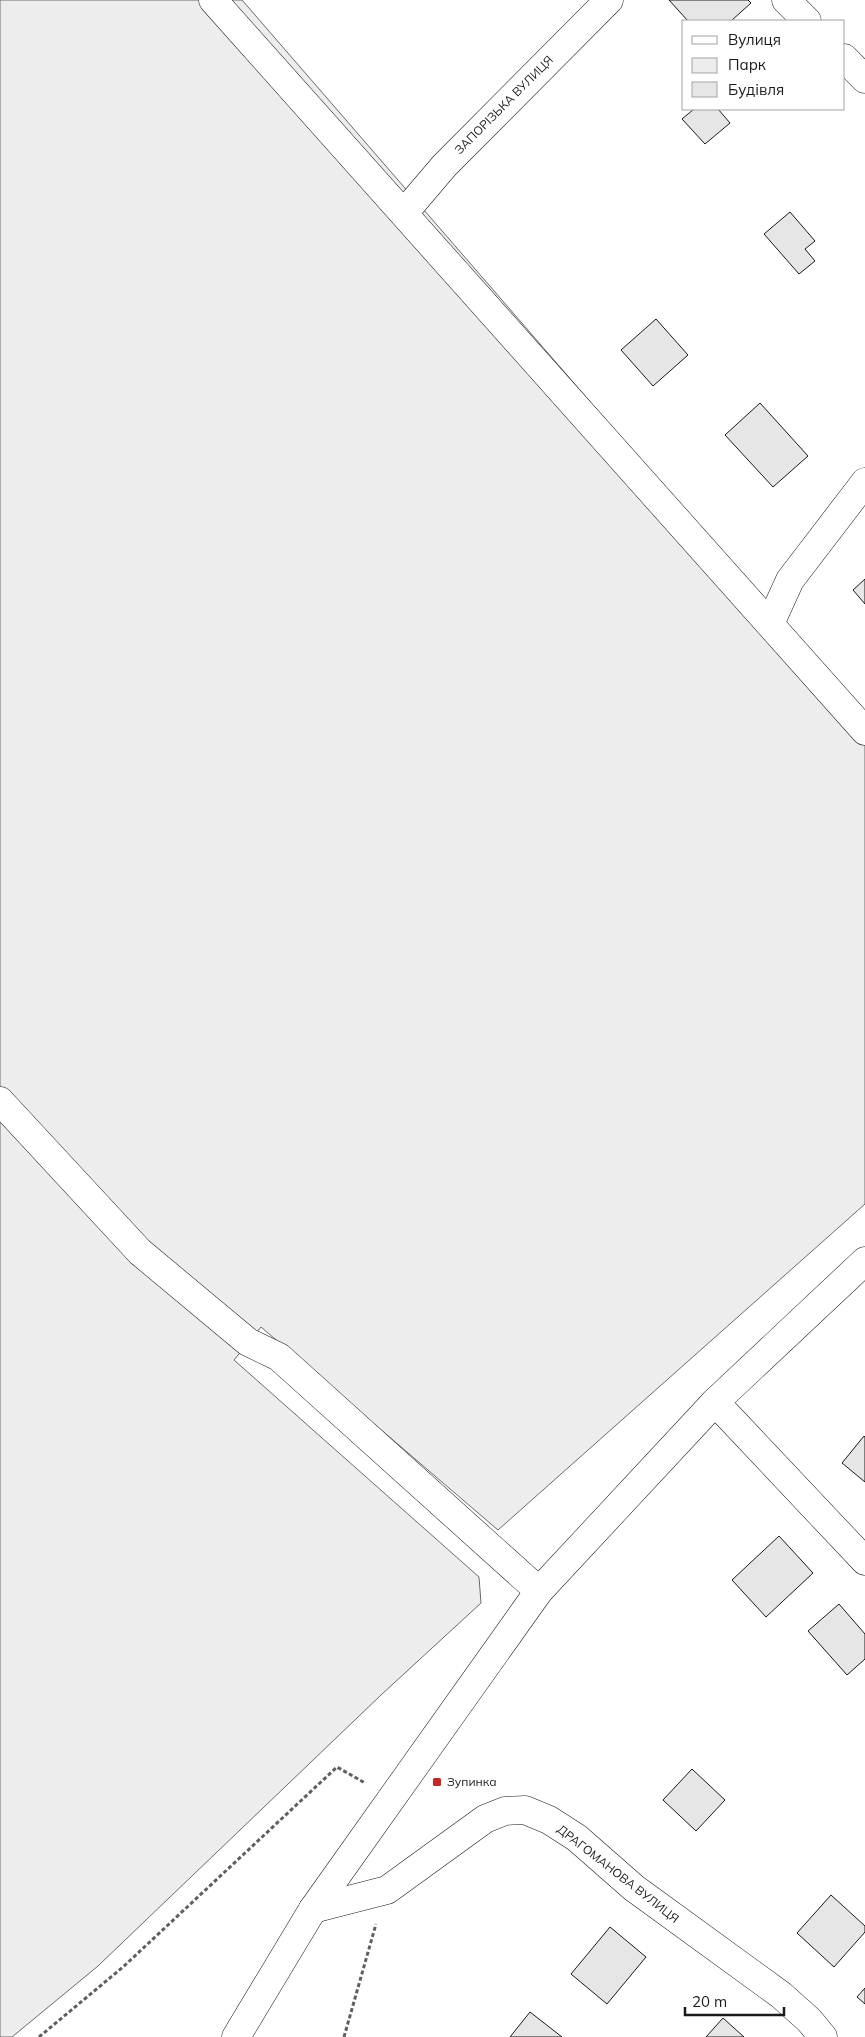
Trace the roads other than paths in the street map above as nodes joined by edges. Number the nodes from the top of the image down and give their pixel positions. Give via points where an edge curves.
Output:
1 (214, 0) edge
2 (609, 0) edge
3 (786, 0) edge
4 (806, 20) edge
5 (845, 59) edge
6 (865, 79) edge
7 (404, 213) junction
8 (865, 482) edge
9 (770, 624) junction
10 (865, 731) edge
11 (0, 1101) edge
12 (865, 1261) edge
13 (715, 1402) junction
14 (865, 1561) edge
15 (539, 1592) junction
16 (313, 1909) junction
17 (236, 2037) edge
18 (824, 2037) edge

1 - 7 street
2 - 7 street, ЗАПОРІЗЬКА ВУЛИЦЯ via 444,166
3 - 4 street
5 - 6 street
7 - 9 street
8 - 9 street via 790,580
9 - 10 street
11 - 15 street via 140,1252 248,1342 279,1357
12 - 13 street
13 - 14 street
13 - 15 street
15 - 16 street
16 - 17 street
16 - 18 street, ДРАГОМАНОВА ВУЛИЦЯ via 387,1890 485,1819 505,1811 525,1810 549,1820 577,1838 634,1888 781,1995

